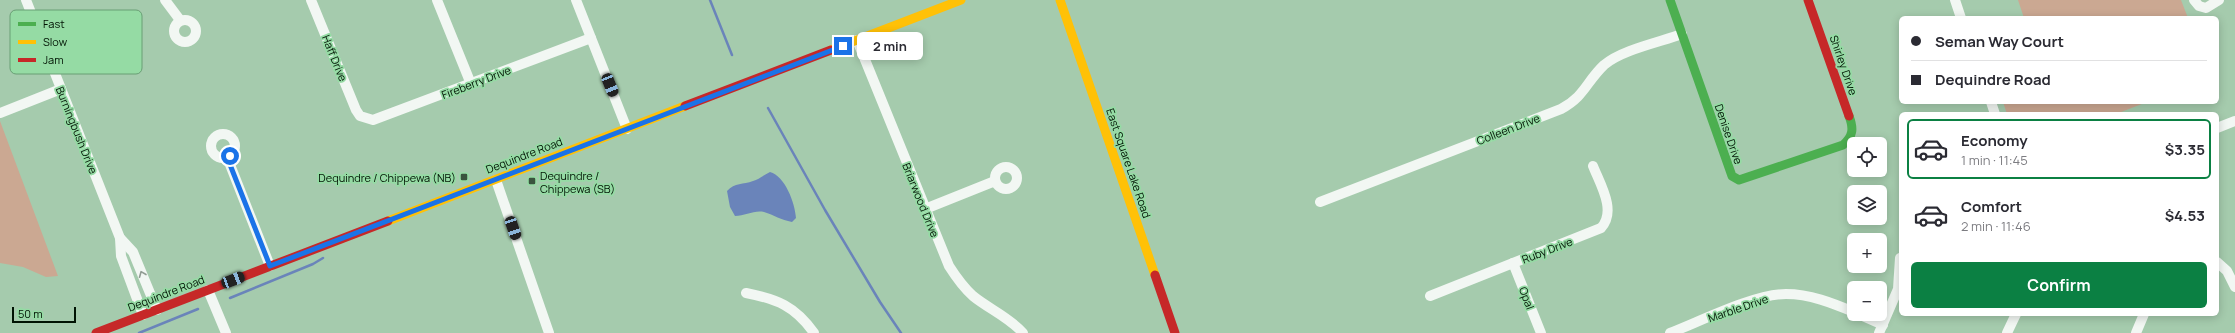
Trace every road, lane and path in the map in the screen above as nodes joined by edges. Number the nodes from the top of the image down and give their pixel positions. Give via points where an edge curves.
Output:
1 (26, 0) edge
2 (165, 0) edge
3 (311, 0) edge
4 (437, 0) edge
5 (576, 0) edge
6 (961, 0) edge
7 (1060, 0) edge
8 (1670, 0) edge
9 (1808, 0) edge
10 (1955, 0) edge
11 (2194, 0) edge
12 (2219, 0) edge
13 (30, 10) edge
14 (1960, 16) edge
15 (180, 20) dead end
16 (1682, 34) junction
17 (591, 38) junction
18 (857, 40) junction
19 (55, 74) edge
20 (471, 84) junction
21 (61, 90) junction
22 (0, 114) edge
23 (360, 116) joint
24 (2235, 121) edge
25 (2219, 127) edge
26 (627, 129) junction
27 (1852, 137) edge
28 (1847, 142) edge
29 (227, 157) dead end
30 (1593, 166) dead end
31 (496, 180) junction
32 (995, 181) dead end
33 (1320, 202) dead end
34 (925, 209) junction
35 (120, 238) junction
36 (1514, 263) junction
37 (2219, 264) edge
38 (270, 266) junction
39 (1899, 274) edge
40 (2235, 287) edge
41 (208, 290) junction
42 (746, 293) dead end
43 (1430, 296) dead end
44 (1847, 309) edge
45 (157, 310) junction
46 (143, 315) junction
47 (2015, 316) edge
48 (2143, 316) edge
49 (1869, 321) edge
50 (1881, 329) edge
51 (96, 333) edge
52 (226, 333) edge
53 (549, 333) edge
54 (814, 333) edge
55 (1023, 333) edge
56 (1174, 333) edge
57 (1541, 333) edge
58 (1670, 333) edge
59 (2007, 333) edge
60 (2136, 333) edge

1 - 13 street, Burningbush Drive
2 - 15 street
3 - 23 street, Haff Drive via 352,103
4 - 20 street
5 - 17 street
6 - 18 main road, Dequindre Road
7 - 56 main road, East Square Lake Road
8 - 16 main road, Denise Drive
9 - 27 main road, Shirley Drive via 1852,127
10 - 14 street
11 - 12 street via 2199,6 2206,8
16 - 28 main road, Denise Drive via 1728,167 1736,179 1773,170
16 - 33 street, Colleen Drive via 1610,61 1579,97 1561,109
17 - 20 street, Fireberry Drive
17 - 26 street
18 - 26 main road, Dequindre Road
18 - 34 street, Briarwood Drive
19 - 21 street, Burningbush Drive
20 - 23 street, Fireberry Drive via 380,119 373,120
21 - 22 street
21 - 35 street, Burningbush Drive
24 - 25 street
26 - 31 main road, Dequindre Road
29 - 38 street
30 - 36 street, Ruby Drive via 1608,208 1606,223 1594,232
31 - 38 main road, Dequindre Road
31 - 53 street
32 - 34 street
34 - 55 street, Briarwood Drive via 956,278 973,296
45 -> 35 street, Burningbush Drive via 133,252
35 - 46 street, Burningbush Drive via 121,256
36 - 43 street, Ruby Drive
36 - 57 street, Opal
37 - 40 street via 2230,275
38 - 41 main road, Dequindre Road
39 - 50 street via 1898,289
41 - 45 main road, Dequindre Road
41 - 52 street
42 - 54 street via 783,303 799,315
44 - 58 street, Marble Drive via 1802,295 1785,294 1755,300
45 - 46 main road, Dequindre Road
46 - 51 main road, Dequindre Road
47 - 59 street
48 - 60 street
49 - 50 street

